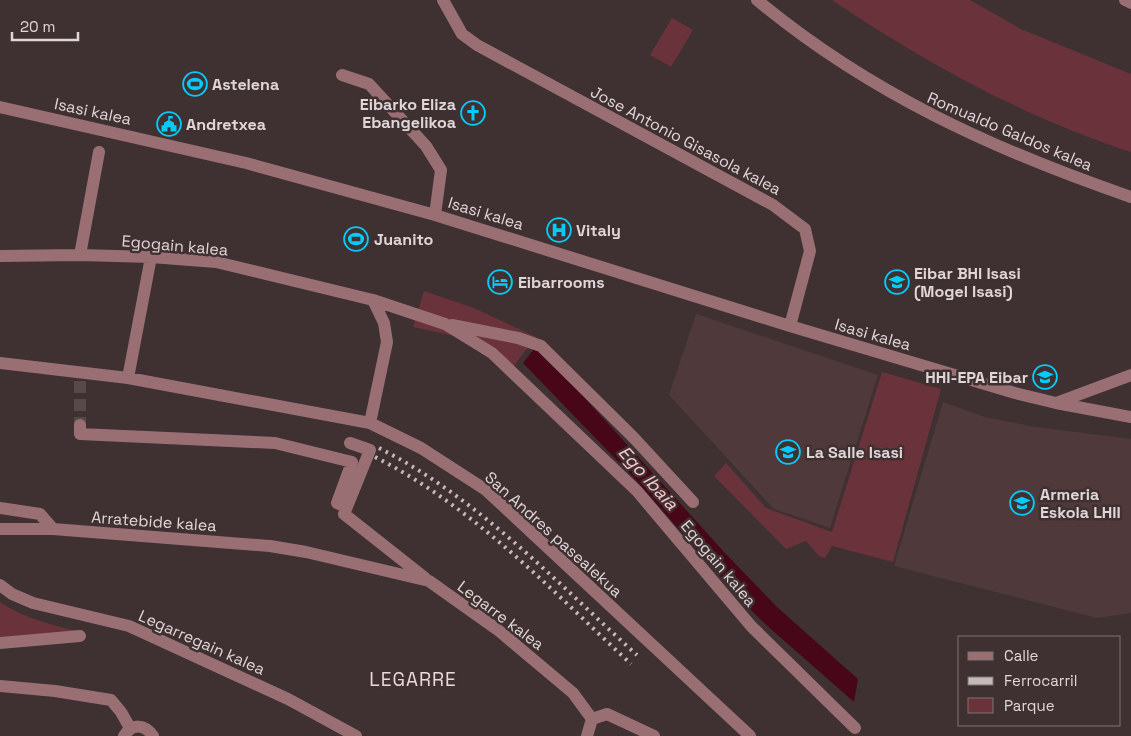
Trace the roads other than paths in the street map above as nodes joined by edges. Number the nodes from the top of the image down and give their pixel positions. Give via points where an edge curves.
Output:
1 (443, 0) edge
2 (756, 0) edge
3 (1125, 0) edge
4 (1131, 3) edge
5 (342, 75) dead end
6 (0, 107) edge
7 (99, 152) dead end
8 (1131, 197) edge
9 (435, 214) junction
10 (80, 254) junction
11 (0, 256) edge
12 (151, 256) junction
13 (373, 300) junction
14 (445, 324) junction
15 (790, 326) junction
16 (0, 363) edge
17 (1131, 375) edge
18 (128, 378) junction
19 (1056, 404) junction
20 (1131, 417) edge
21 (370, 423) junction
22 (80, 430) dead end
23 (350, 444) dead end
24 (692, 502) dead end
25 (346, 506) junction
26 (0, 508) edge
27 (0, 529) edge
28 (53, 529) junction
29 (306, 552) joint
30 (429, 581) junction
31 (0, 585) edge
32 (80, 636) dead end
33 (0, 643) edge
34 (0, 686) edge
35 (592, 719) junction
36 (855, 728) dead end
37 (127, 732) edge
38 (153, 736) edge
39 (356, 736) edge
40 (587, 736) edge
41 (654, 736) edge
42 (750, 736) edge

1 - 15 street, Jose Antonio Gisasola kalea via 462,34 598,112 773,205 805,229 810,251
2 - 8 street, Romualdo Galdos kalea via 832,57 911,106 1079,180
3 - 4 street
5 - 9 street via 369,84 426,146 441,170
6 - 9 street, Isasi kalea via 246,163
7 - 10 street
9 - 15 street, Isasi kalea
10 - 11 street, Egogain kalea
10 - 12 street, Egogain kalea
12 - 13 street, Egogain kalea via 216,262
12 - 18 street
13 - 14 street, Egogain kalea
13 - 21 street via 384,323 387,342
14 - 24 street, Egogain kalea via 518,338 541,346 630,434
14 - 36 street, Egogain kalea via 492,353 637,492 751,626
15 - 19 street, Isasi kalea
16 - 18 street, San Andres pasealekua via 80,377
17 - 19 street
18 - 21 street, San Andres pasealekua
19 - 20 street, Isasi kalea
21 - 42 street, San Andres pasealekua via 421,448 486,490
22 - 25 street via 275,443 352,462 338,503
23 - 25 street via 370,450
25 - 30 street via 344,514
26 - 28 street via 40,514
27 - 28 street, Arratebide kalea
28 - 29 street, Arratebide kalea via 270,546
29 - 30 street, Legarre kalea
30 - 35 street, Legarre kalea via 498,630 573,693
31 - 39 street, Legarregain kalea via 33,603 129,626 288,699
32 - 33 street
34 - 37 street via 111,700 121,712
35 - 40 street
35 - 41 street via 607,714
37 - 38 street via 135,726 145,727

